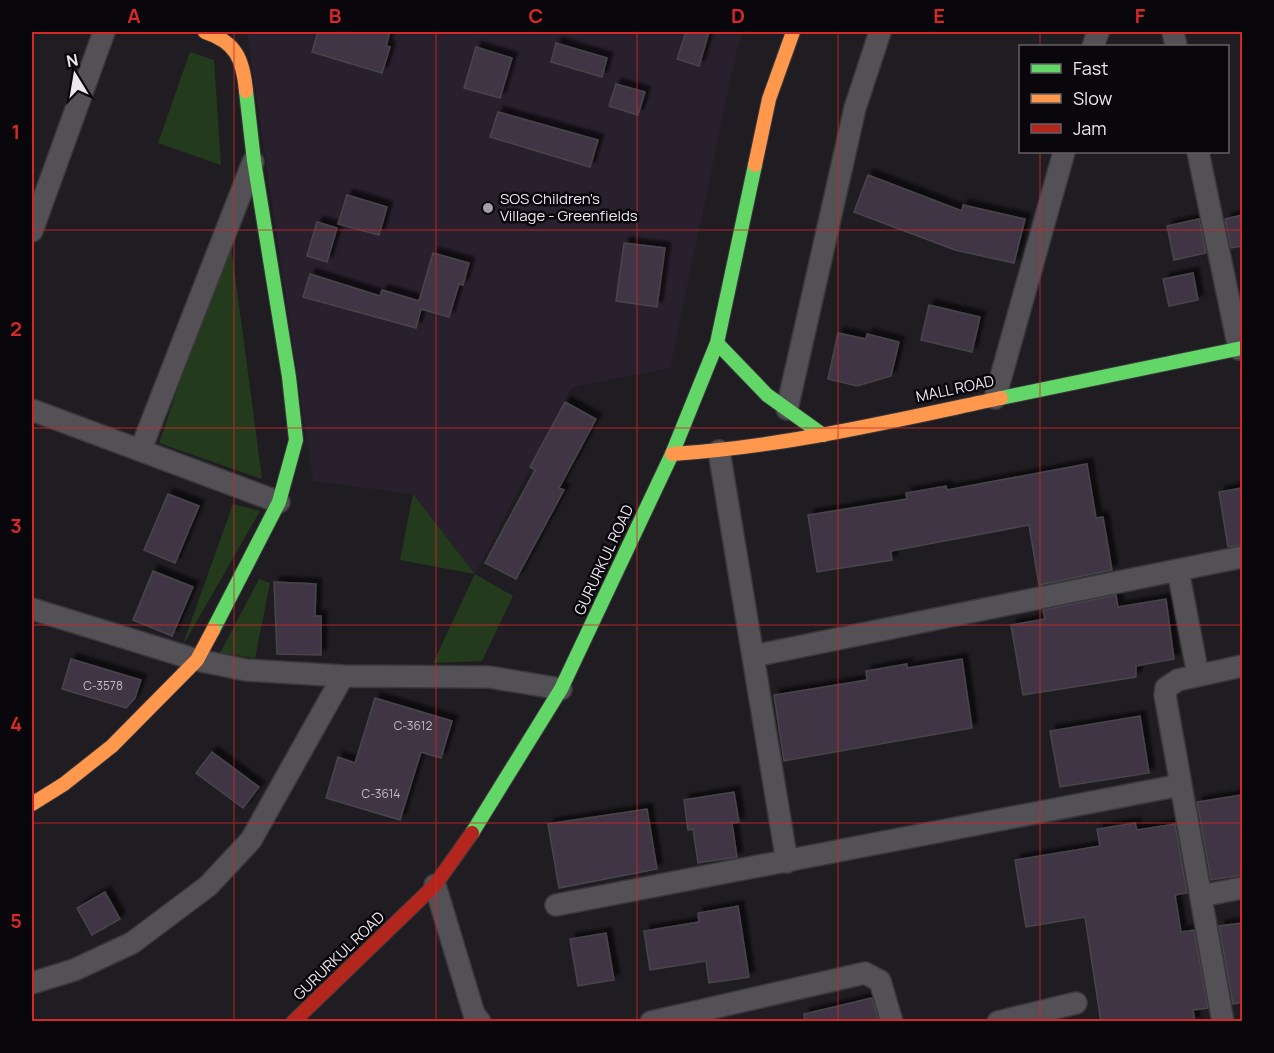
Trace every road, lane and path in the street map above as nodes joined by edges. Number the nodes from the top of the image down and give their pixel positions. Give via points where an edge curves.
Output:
1 (104, 32) edge
2 (205, 32) edge
3 (793, 32) edge
4 (880, 32) edge
5 (1064, 153) edge
6 (1198, 153) edge
7 (254, 161) junction
8 (32, 231) edge
9 (717, 343) junction
10 (1241, 348) edge
11 (995, 398) junction
12 (787, 409) junction
13 (32, 410) edge
14 (823, 435) junction
15 (141, 449) junction
16 (719, 451) junction
17 (672, 453) junction
18 (279, 502) junction
19 (1242, 557) edge
20 (1178, 570) junction
21 (32, 609) edge
22 (753, 656) junction
23 (197, 660) junction
24 (1242, 666) edge
25 (1198, 675) junction
26 (343, 676) junction
27 (561, 689) junction
28 (1182, 785) junction
29 (32, 804) edge
30 (787, 862) junction
31 (435, 885) junction
32 (1242, 888) edge
33 (1201, 896) junction
34 (556, 905) dead end
35 (32, 983) edge
36 (1076, 1003) dead end
37 (475, 1019) edge
38 (299, 1020) edge
39 (651, 1022) edge
40 (892, 1022) edge
41 (998, 1022) edge
42 (1223, 1022) edge

1 - 8 street
2 - 7 street via 233,46 241,61
3 - 9 street, GURURKUL ROAD via 769,99
4 - 12 street via 855,108
5 - 11 street
6 - 10 street
7 - 15 street
7 - 18 street via 296,440
9 - 12 street
9 - 17 street, GURURKUL ROAD
10 - 11 street, MALL ROAD
11 - 14 street, MALL ROAD
12 - 14 street
13 - 15 street
14 - 16 street, MALL ROAD
15 - 18 street
16 - 17 street, MALL ROAD
16 - 22 street
17 - 27 street, GURURKUL ROAD
18 - 23 street
19 - 20 street
20 - 22 street
20 - 25 street
21 - 23 street
22 - 30 street
23 - 26 street via 246,670
23 - 29 street via 112,746
24 - 25 street
25 - 28 street via 1166,688
26 - 27 street via 489,678
26 - 35 street via 251,840 208,886 132,943 74,970
27 - 31 street, GURURKUL ROAD via 490,808
28 - 30 street
28 - 33 street
30 - 34 street
31 - 37 street
31 - 38 street, GURURKUL ROAD
32 - 33 street
33 - 42 street
36 - 41 street
39 - 40 street via 865,973 880,981

